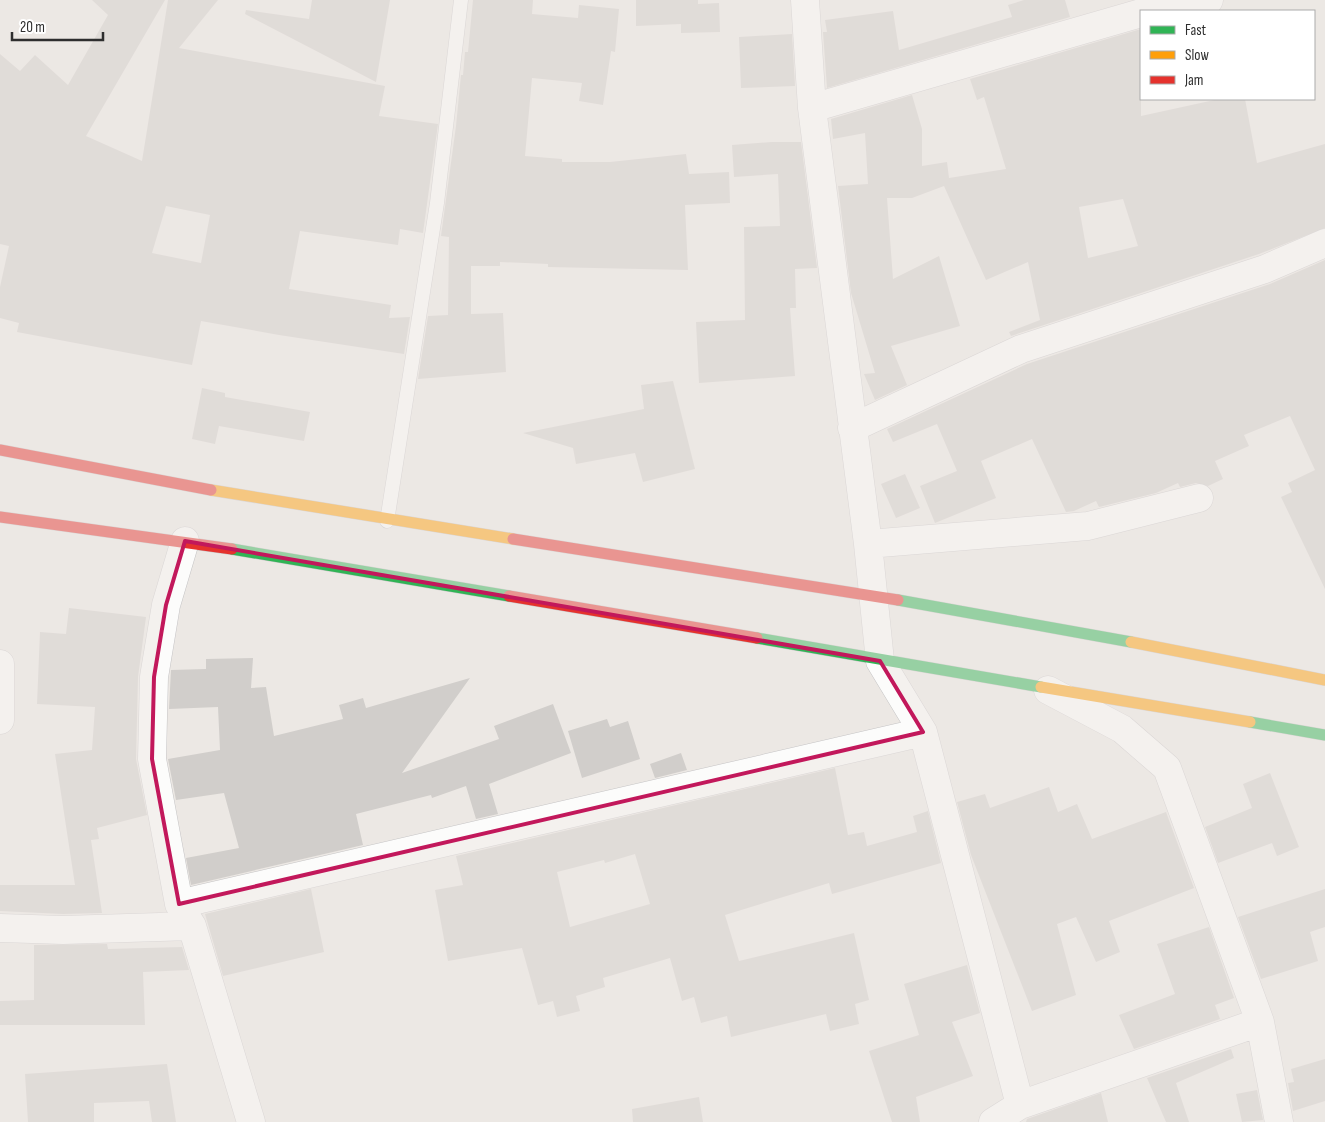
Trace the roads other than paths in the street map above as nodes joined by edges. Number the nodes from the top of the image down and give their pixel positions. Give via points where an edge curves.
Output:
1 (461, 0) edge
2 (804, 0) edge
3 (1208, 0) edge
4 (1154, 10) edge
5 (1140, 13) edge
6 (812, 108) junction
7 (1325, 243) edge
8 (852, 428) junction
9 (0, 450) edge
10 (1199, 498) dead end
11 (0, 517) edge
12 (387, 521) junction
13 (185, 541) junction
14 (868, 544) junction
15 (873, 596) junction
16 (880, 661) junction
17 (0, 664) edge
18 (1322, 677) edge
19 (1040, 686) junction
20 (0, 720) edge
21 (923, 732) junction
22 (1325, 735) edge
23 (186, 915) junction
24 (0, 928) edge
25 (1260, 1022) junction
26 (1020, 1104) junction
27 (251, 1122) edge
28 (994, 1122) edge
29 (1280, 1122) edge

1 - 12 lane via 437,203
2 - 6 street
3 - 4 street
5 - 6 street
6 - 8 street
7 - 8 street via 1265,269 1021,349
8 - 14 street
9 - 12 main road via 110,473
10 - 14 street via 1088,526
11 - 13 main road
12 - 15 main road
13 - 16 main road
13 - 23 street via 166,605 154,677 152,759
14 - 15 street
15 - 16 street
15 - 18 main road
16 - 19 main road
16 - 21 street
17 - 20 street
19 - 22 main road
19 - 25 street via 1122,729 1167,768
21 - 23 street
21 - 26 street
23 - 24 street via 63,930
23 - 27 street
25 - 26 street
25 - 29 street
26 - 28 street

